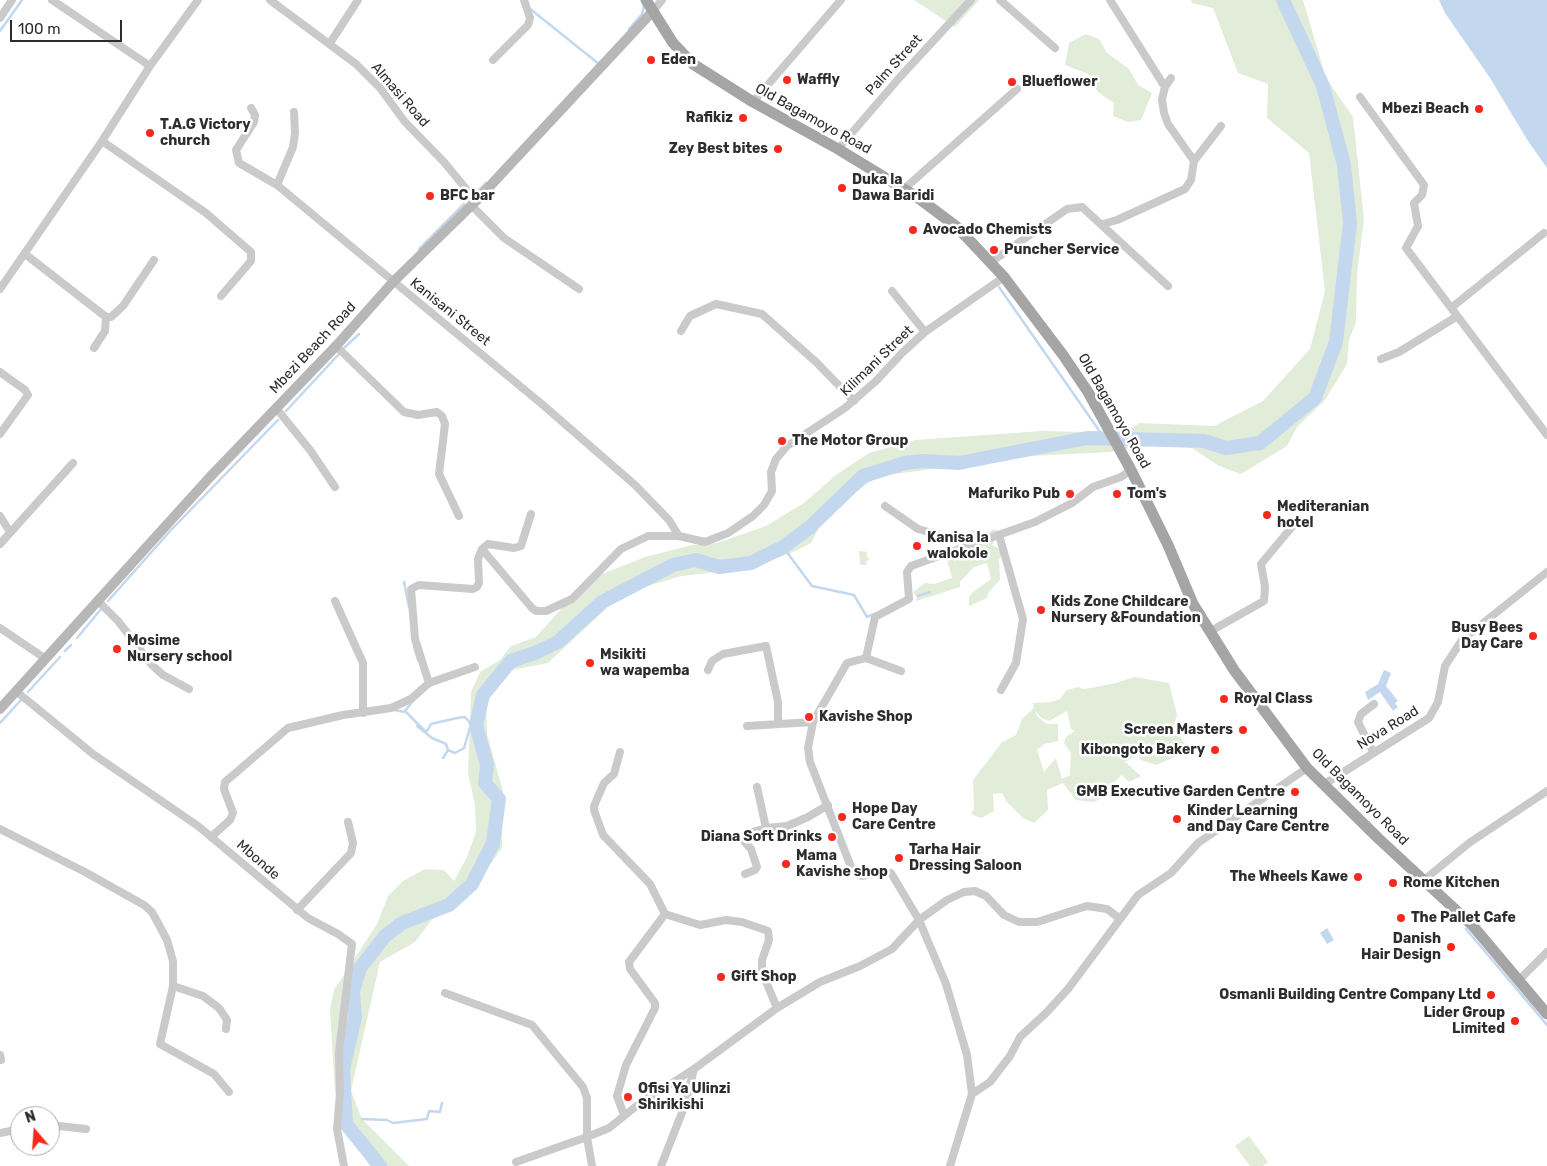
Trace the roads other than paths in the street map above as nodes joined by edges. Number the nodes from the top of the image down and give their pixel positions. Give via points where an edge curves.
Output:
1 (12, 0) edge
2 (52, 0) edge
3 (198, 0) edge
4 (270, 0) edge
5 (358, 0) edge
6 (524, 0) edge
7 (646, 0) edge
8 (662, 0) edge
9 (841, 0) edge
10 (971, 0) edge
11 (1000, 0) edge
12 (1110, 0) edge
13 (652, 12) junction
14 (0, 18) edge
15 (330, 43) junction
16 (1055, 48) dead end
17 (493, 60) dead end
18 (150, 66) junction
19 (1171, 78) dead end
20 (1165, 87) junction
21 (1017, 89) dead end
22 (1360, 97) dead end
23 (753, 102) junction
24 (251, 108) dead end
25 (294, 112) dead end
26 (1221, 126) dead end
27 (102, 141) junction
28 (838, 149) junction
29 (1194, 161) junction
30 (277, 185) junction
31 (904, 189) junction
32 (473, 203) junction
33 (1103, 224) junction
34 (1544, 233) dead end
35 (25, 254) junction
36 (154, 260) dead end
37 (991, 262) junction
38 (1004, 277) junction
39 (393, 282) junction
40 (1168, 286) dead end
41 (0, 289) edge
42 (579, 289) dead end
43 (892, 291) dead end
44 (221, 296) dead end
45 (1451, 308) junction
46 (106, 317) junction
47 (1456, 317) junction
48 (681, 331) dead end
49 (925, 332) junction
50 (336, 346) junction
51 (94, 348) dead end
52 (1381, 359) dead end
53 (0, 372) edge
54 (854, 401) junction
55 (276, 408) junction
56 (0, 434) edge
57 (1547, 435) edge
58 (73, 463) dead end
59 (1131, 470) junction
60 (334, 487) dead end
61 (885, 506) dead end
62 (531, 514) dead end
63 (0, 516) edge
64 (459, 516) dead end
65 (1296, 522) dead end
66 (10, 532) junction
67 (999, 535) junction
68 (679, 536) junction
69 (980, 540) junction
70 (0, 544) edge
71 (482, 549) junction
72 (1547, 572) edge
73 (98, 601) junction
74 (335, 601) dead end
75 (0, 628) edge
76 (1209, 632) junction
77 (866, 658) junction
78 (46, 659) junction
79 (475, 667) dead end
80 (708, 670) dead end
81 (901, 671) dead end
82 (429, 683) junction
83 (189, 689) dead end
84 (1001, 690) dead end
85 (17, 692) junction
86 (1374, 704) dead end
87 (0, 709) edge
88 (363, 713) junction
89 (813, 722) junction
90 (778, 723) junction
91 (747, 726) dead end
92 (620, 752) dead end
93 (1373, 752) junction
94 (1307, 768) junction
95 (1323, 785) junction
96 (757, 788) dead end
97 (1547, 791) edge
98 (828, 805) junction
99 (348, 822) dead end
100 (766, 828) junction
101 (0, 829) edge
102 (211, 837) junction
103 (745, 874) dead end
104 (1424, 880) junction
105 (297, 910) junction
106 (665, 914) junction
107 (1119, 918) junction
108 (919, 920) junction
109 (1547, 952) edge
110 (1520, 980) junction
111 (173, 986) junction
112 (446, 993) dead end
113 (777, 1008) junction
114 (1547, 1014) edge
115 (226, 1029) dead end
116 (0, 1055) edge
117 (1, 1060) edge
118 (694, 1069) junction
119 (230, 1092) dead end
120 (972, 1094) junction
121 (624, 1115) junction
122 (60, 1127) edge
123 (86, 1129) dead end
124 (587, 1137) junction
125 (516, 1162) dead end
126 (344, 1166) edge
127 (592, 1166) edge
128 (661, 1166) edge
129 (950, 1166) edge

1 - 14 street
2 - 18 street
3 - 18 street
4 - 15 street, Almasi Road
5 - 15 street
6 - 17 street via 530,18 528,25
7 - 13 main road, Old Bagamoyo Road
8 - 13 street
9 - 23 street
10 - 28 street, Palm Street
11 - 16 street
12 - 20 street
13 - 23 main road, Old Bagamoyo Road via 673,43 693,64
13 - 32 main road, Mbezi Beach Road
15 - 32 street, Almasi Road via 380,88 405,122 444,162
18 - 27 street
19 - 20 street
20 - 29 street via 1162,99 1168,124
21 - 31 street
22 - 45 street via 1424,185 1422,195 1414,203 1418,226 1406,248
23 - 28 main road, Old Bagamoyo Road
24 - 30 street, Kanisani Street via 254,122 236,150 236,158 239,163
25 - 30 street via 293,148
26 - 29 street
27 - 35 street
27 - 44 street via 206,213 251,252 251,261
28 - 31 main road, Old Bagamoyo Road
29 - 33 street via 1191,180 1185,189
30 - 39 street, Kanisani Street
31 - 37 main road, Old Bagamoyo Road via 957,227
32 - 39 main road, Mbezi Beach Road
32 - 42 street, Almasi Road via 504,238
33 - 37 street via 1082,207 1067,209
33 - 40 street
34 - 45 street
35 - 41 street
35 - 46 street
36 - 46 street via 123,306 111,317
37 - 38 main road, Old Bagamoyo Road
38 - 49 street, Kilimani Street
38 - 59 main road, Old Bagamoyo Road via 1063,355
39 - 50 main road, Mbezi Beach Road
39 - 68 street, Kanisani Street via 626,477 669,520
43 - 49 street
45 - 47 street
46 - 51 street via 105,331
47 - 52 street via 1399,352
47 - 57 street
48 - 54 street via 690,316 716,304 762,314
49 - 54 street, Kilimani Street
50 - 55 main road, Mbezi Beach Road
50 - 64 street via 404,412 418,415 437,412 442,416 445,424 439,474
53 - 56 street via 25,390 28,396
54 - 68 street, Kilimani Street via 787,446 776,459 771,472 772,492 753,516 728,534 705,542
55 - 60 street via 310,450
55 - 73 main road, Mbezi Beach Road
58 - 66 street
59 - 67 street via 1122,478 1093,487 1072,503 1035,522
59 - 76 main road, Old Bagamoyo Road
61 - 69 street via 918,529 942,536
62 - 71 street via 521,546 488,544
63 - 66 street
65 - 76 street via 1261,564 1264,602
66 - 70 street
67 - 69 street
67 - 84 street via 1023,619 1016,663
68 - 71 street, Kilimani Street via 648,536 621,549 572,599 546,611 532,608
69 - 77 street via 915,563 908,569 909,599 875,617
71 - 82 street via 478,559 480,583 477,587 419,586 410,591 415,639
72 - 93 street, Nova Road via 1462,640 1444,666 1438,702 1429,718
73 - 78 main road, Mbezi Beach Road
73 - 83 street via 152,665
74 - 88 street via 363,663
75 - 78 street
76 - 94 main road, Old Bagamoyo Road
77 - 81 street
77 - 89 street via 847,663
78 - 85 main road, Mbezi Beach Road
79 - 82 street
80 - 90 street via 712,661 723,654 766,646 778,702
82 - 88 street via 404,704
85 - 87 main road, Mbezi Beach Road
85 - 102 street, Mbonde via 93,754
86 - 93 street via 1361,714 1358,722
88 - 102 street via 296,725 284,731 225,782 233,813 230,820
89 - 90 street
89 - 98 street via 808,748 810,762
90 - 91 street
92 - 106 street via 614,774 604,783 594,810 603,834 650,884
93 - 95 street, Nova Road
94 - 95 main road, Old Bagamoyo Road
94 - 107 street via 1198,843 1171,873 1138,895
95 - 104 main road, Old Bagamoyo Road
96 - 100 street
97 - 104 street via 1469,844
98 - 100 street via 787,826
98 - 108 street via 853,872 862,876 891,872
99 - 105 street via 354,843 351,852
100 - 103 street via 745,834 742,839 751,849 757,867
101 - 111 street via 48,852 152,912 167,940 173,962
102 - 105 street, Mbonde
104 - 110 main road, Old Bagamoyo Road via 1473,926
105 - 126 street, Mbonde via 352,944 339,1052 337,1129
106 - 113 street via 693,924 726,920 768,930 762,972
106 - 121 street via 629,962 655,1002 655,1008 626,1065 619,1089 617,1096
107 - 108 street via 1107,909 1087,906 1037,922 1019,922 1004,915 986,896 975,891 947,900
107 - 120 street via 1068,989 1020,1037 990,1082
108 - 113 street via 892,949 820,982
108 - 120 street via 948,993 967,1055
109 - 110 street
110 - 114 main road, Old Bagamoyo Road
111 - 115 street via 203,996 219,1008 227,1020
111 - 119 street via 160,1044 214,1074
112 - 124 street via 532,1026 584,1087 588,1111
113 - 118 street
116 - 117 street
118 - 121 street
118 - 128 street via 685,1105
120 - 129 street
121 - 124 street via 609,1128
122 - 123 street
124 - 125 street
124 - 127 street

